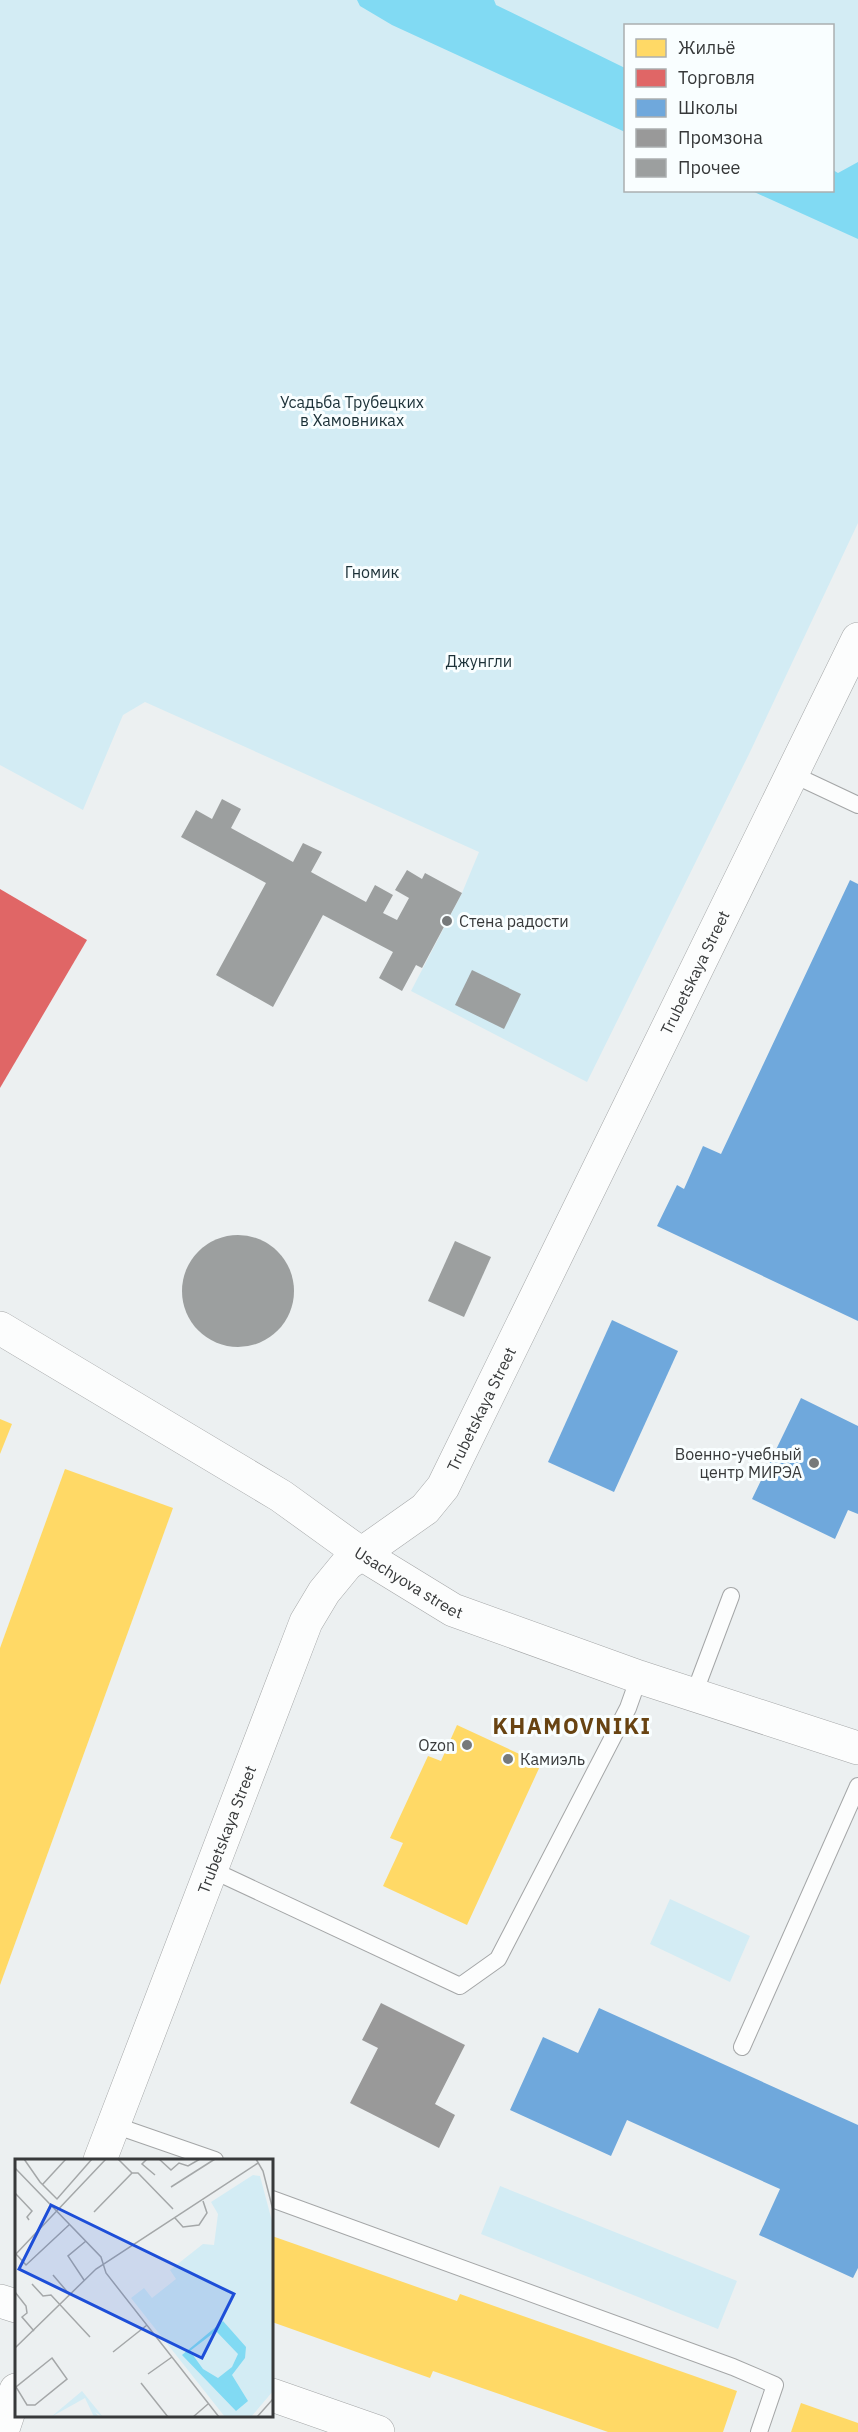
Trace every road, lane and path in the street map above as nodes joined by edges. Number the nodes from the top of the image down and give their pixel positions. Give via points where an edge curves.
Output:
1 (858, 639) edge
2 (792, 774) junction
3 (858, 805) edge
4 (0, 1328) edge
5 (360, 1553) junction
6 (731, 1596) dead end
7 (639, 1677) junction
8 (694, 1694) junction
9 (858, 1749) edge
10 (858, 1786) edge
11 (210, 1869) junction
12 (742, 2047) dead end
13 (114, 2125) junction
14 (100, 2159) edge
15 (211, 2159) edge
16 (273, 2199) edge
17 (0, 2301) edge
18 (15, 2306) edge
19 (15, 2393) edge
20 (273, 2396) edge
21 (332, 2425) edge
22 (2, 2432) edge
23 (378, 2432) edge
24 (759, 2432) edge

1 - 2 street, Trubetskaya Street
2 - 3 lane
2 - 5 street, Trubetskaya Street via 443,1486 425,1509 399,1530
4 - 5 street, Usachyova street via 281,1496
5 - 7 street, Usachyova street via 453,1610
5 - 11 street, Trubetskaya Street via 324,1592 306,1622
6 - 8 lane
7 - 8 street, Usachyova street
7 - 11 lane via 628,1708 498,1959 460,1986
8 - 9 street, Usachyova street
10 - 12 lane
11 - 13 street, Trubetskaya Street
13 - 14 street, Trubetskaya Street
13 - 15 lane
16 - 24 lane via 775,2385
17 - 18 street
19 - 22 street
20 - 21 street
21 - 23 street

